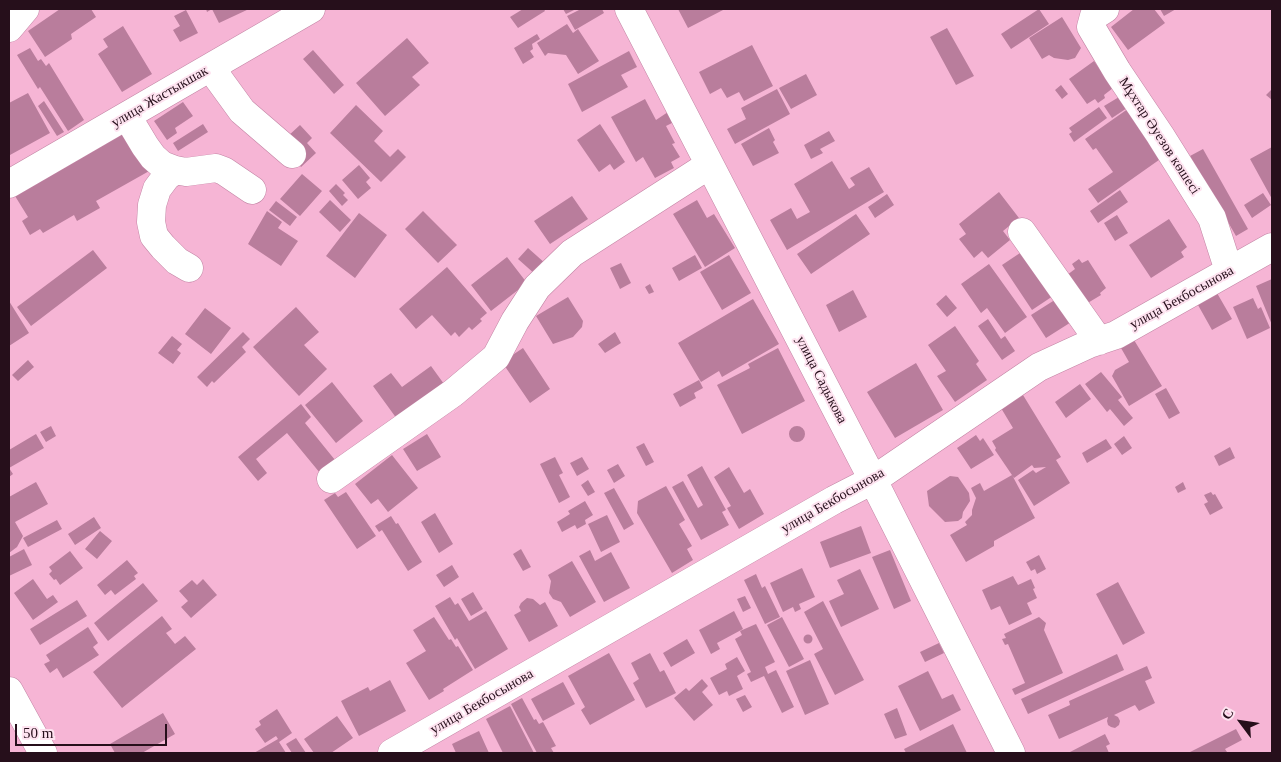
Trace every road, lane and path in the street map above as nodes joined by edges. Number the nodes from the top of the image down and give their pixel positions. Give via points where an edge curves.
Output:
1 (26, 9) edge
2 (311, 9) edge
3 (629, 9) edge
4 (1092, 15) edge
5 (9, 28) edge
6 (216, 64) junction
7 (127, 116) junction
8 (292, 154) dead end
9 (709, 165) junction
10 (163, 171) junction
11 (9, 184) edge
12 (252, 190) dead end
13 (1022, 232) dead end
14 (1272, 247) edge
15 (189, 268) dead end
16 (1229, 271) junction
17 (1099, 341) junction
18 (331, 479) dead end
19 (873, 480) junction
20 (9, 691) edge
21 (43, 753) edge
22 (392, 753) edge
23 (1011, 753) edge

1 - 5 street
2 - 6 street, улица Жастыкшак
3 - 9 street, улица Садыкова
4 - 16 street, Мұхтар Әуезов көшесі via 1117,71 1212,218
6 - 7 street, улица Жастыкшак
6 - 8 street via 218,78 242,111
7 - 10 street
7 - 11 street, улица Жастыкшак
9 - 18 street via 572,253 537,287 496,357 452,393
9 - 19 street, улица Садыкова
10 - 12 street via 216,168
10 - 15 street via 152,205 154,236 177,261
13 - 17 street
14 - 16 street, улица Бекбосынова
16 - 17 street, улица Бекбосынова via 1116,335
17 - 19 street, улица Бекбосынова via 1039,367
19 - 22 street, улица Бекбосынова
19 - 23 street, улица Садыкова
20 - 21 street

